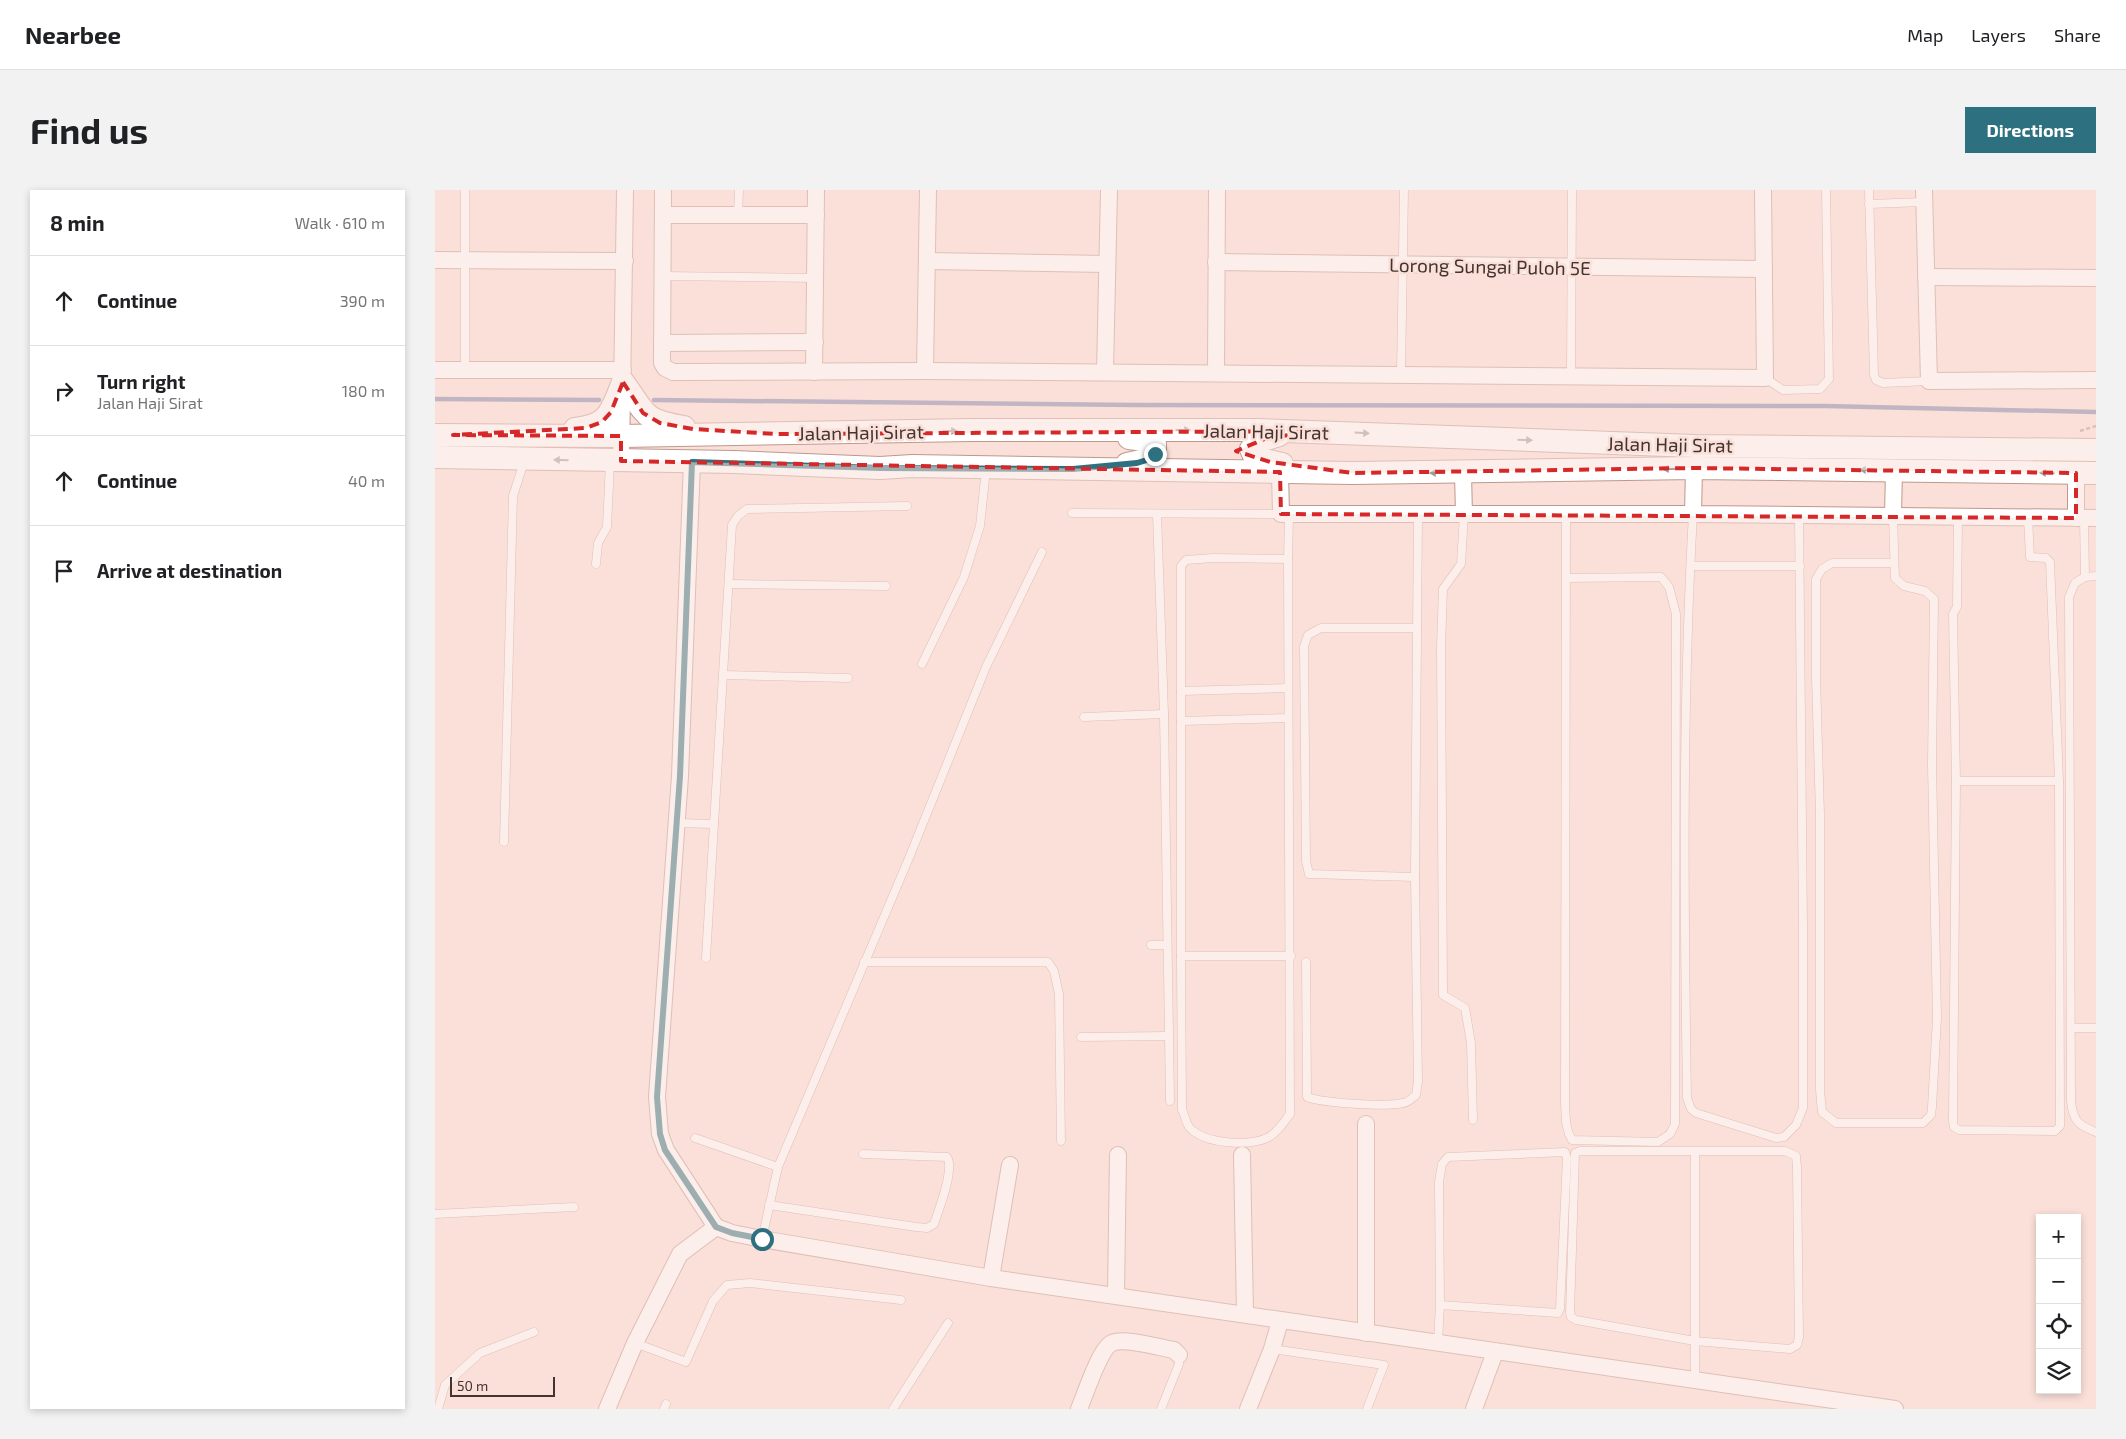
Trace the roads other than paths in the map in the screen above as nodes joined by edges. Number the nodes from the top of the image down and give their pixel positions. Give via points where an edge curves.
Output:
1 (465, 190) edge
2 (625, 190) edge
3 (663, 190) edge
4 (739, 190) edge
5 (816, 190) edge
6 (928, 190) edge
7 (1109, 190) edge
8 (1217, 190) edge
9 (1404, 190) edge
10 (1572, 190) edge
11 (1763, 190) edge
12 (1825, 190) edge
13 (1869, 190) edge
14 (1924, 196) edge
15 (1869, 204) junction
16 (663, 215) junction
17 (738, 215) junction
18 (816, 215) junction
19 (435, 260) edge
20 (465, 260) junction
21 (625, 261) junction
22 (927, 261) junction
23 (1216, 262) junction
24 (1107, 264) junction
25 (1403, 265) junction
26 (1571, 267) junction
27 (1764, 269) junction
28 (662, 276) junction
29 (1926, 277) junction
30 (815, 278) junction
31 (2096, 278) edge
32 (815, 342) junction
33 (662, 343) junction
34 (435, 370) edge
35 (465, 370) junction
36 (925, 370) junction
37 (814, 372) junction
38 (1105, 372) junction
39 (1216, 373) junction
40 (1401, 375) junction
41 (623, 376) junction
42 (1571, 376) junction
43 (1765, 378) junction
44 (2096, 380) edge
45 (1929, 381) junction
46 (1068, 430) junction
47 (1321, 431) junction
48 (776, 434) junction
49 (444, 435) edge
50 (621, 436) junction
51 (2096, 450) edge
52 (435, 458) edge
53 (525, 460) junction
54 (615, 461) junction
55 (692, 462) junction
56 (986, 468) junction
57 (1694, 468) junction
58 (1073, 469) junction
59 (1895, 470) junction
60 (1280, 472) junction
61 (1463, 472) junction
62 (1353, 473) junction
63 (2086, 473) edge
64 (907, 506) dead end
65 (1072, 514) dead end
66 (1157, 514) junction
67 (1285, 514) junction
68 (1566, 514) junction
69 (1693, 514) junction
70 (1418, 515) junction
71 (1464, 515) junction
72 (1799, 516) junction
73 (1893, 516) junction
74 (1958, 517) junction
75 (2028, 518) junction
76 (2085, 518) edge
77 (1041, 552) dead end
78 (1288, 559) junction
79 (1894, 563) junction
80 (596, 564) dead end
81 (1691, 566) junction
82 (1800, 566) junction
83 (2096, 576) edge
84 (2085, 577) junction
85 (1567, 578) junction
86 (729, 584) junction
87 (887, 586) dead end
88 (1417, 628) junction
89 (922, 664) dead end
90 (723, 675) junction
91 (848, 678) dead end
92 (1288, 688) junction
93 (1181, 691) junction
94 (1164, 714) junction
95 (1084, 717) dead end
96 (1288, 718) junction
97 (1181, 721) junction
98 (1956, 781) junction
99 (2059, 781) junction
100 (677, 823) junction
101 (714, 824) junction
102 (504, 842) dead end
103 (1415, 877) junction
104 (1151, 945) dead end
105 (1166, 945) junction
106 (1181, 956) junction
107 (1291, 956) junction
108 (706, 958) dead end
109 (864, 962) junction
110 (1306, 962) dead end
111 (2072, 1028) junction
112 (2096, 1028) edge
113 (1168, 1036) junction
114 (1081, 1037) dead end
115 (1170, 1101) dead end
116 (1473, 1120) dead end
117 (1366, 1124) dead end
118 (2096, 1132) edge
119 (695, 1138) dead end
120 (1061, 1141) dead end
121 (1695, 1152) junction
122 (863, 1154) dead end
123 (1118, 1155) dead end
124 (1242, 1155) dead end
125 (1010, 1165) dead end
126 (778, 1167) junction
127 (769, 1205) junction
128 (575, 1207) dead end
129 (435, 1214) edge
130 (716, 1227) junction
131 (762, 1239) junction
132 (991, 1278) junction
133 (1116, 1295) junction
134 (901, 1300) dead end
135 (1440, 1305) junction
136 (1245, 1314) junction
137 (1280, 1321) junction
138 (948, 1324) dead end
139 (534, 1332) dead end
140 (1367, 1332) junction
141 (1695, 1341) junction
142 (1438, 1342) junction
143 (635, 1343) junction
144 (1272, 1349) junction
145 (1495, 1352) junction
146 (1179, 1355) joint
147 (1695, 1379) junction
148 (1865, 1407) edge
149 (438, 1409) edge
150 (607, 1409) edge
151 (893, 1409) edge
152 (1079, 1409) edge
153 (1161, 1409) edge
154 (1248, 1409) edge
155 (1367, 1409) edge
156 (1474, 1409) edge
157 (1895, 1409) edge

1 - 20 lane
2 - 21 street
3 - 16 street
4 - 17 lane
5 - 18 street
6 - 22 street
7 - 24 street
8 - 23 street
9 - 25 lane
10 - 26 lane
11 - 27 street
12 - 43 lane via 1829,378 1821,389 1783,390
13 - 15 lane
14 - 15 lane
14 - 29 street
15 - 45 lane via 1876,380 1883,383
16 - 17 street
16 - 28 street
17 - 18 street
18 - 30 street
19 - 20 street
20 - 21 street
20 - 35 lane
21 - 41 street
22 - 24 street
22 - 36 street
23 - 25 street, Lorong Sungai Puloh 5E
23 - 39 street
24 - 38 street
25 - 26 street, Lorong Sungai Puloh 5E
25 - 40 lane
26 - 27 street, Lorong Sungai Puloh 5E
26 - 42 lane
27 - 43 street
28 - 30 lane
28 - 33 street
29 - 31 street
29 - 45 street
30 - 32 street
32 - 33 street
32 - 37 street
33 - 37 street via 662,363 673,372
34 - 35 street
35 - 41 street
36 - 37 street
36 - 38 street
38 - 39 street
39 - 40 street
40 - 42 street
41 - 48 main road via 643,414 660,424
41 - 49 main road via 611,412 602,422 587,428
41 - 50 street
42 - 43 street
44 - 45 street
46 -> 47 main road, Jalan Haji Sirat
48 -> 46 main road, Jalan Haji Sirat
46 - 58 main road via 1145,440 1155,444 1156,449 1150,459 1137,463
47 -> 51 main road, Jalan Haji Sirat via 1695,446
47 - 62 main road via 1267,438 1251,449 1255,458 1270,462
48 - 50 main road, Jalan Haji Sirat
49 - 50 main road, Jalan Haji Sirat
50 - 54 street
52 - 53 main road, Jalan Haji Sirat
54 -> 53 main road, Jalan Haji Sirat
53 - 102 lane via 513,496
54 - 55 main road, Jalan Haji Sirat
54 - 80 lane via 607,527 598,543
55 - 56 main road, Jalan Haji Sirat
55 - 100 street
56 - 58 main road, Jalan Haji Sirat
56 - 89 lane via 980,526 964,577
59 -> 57 main road, Jalan Haji Sirat
57 -> 61 main road, Jalan Haji Sirat
57 - 69 street
58 - 60 main road, Jalan Haji Sirat
63 -> 59 main road, Jalan Haji Sirat
59 - 73 street
60 - 62 main road, Jalan Haji Sirat
60 - 67 street
61 -> 62 main road, Jalan Haji Sirat
61 - 71 street
63 - 76 street
64 - 86 lane via 747,509 732,525
65 - 66 lane
66 - 67 lane
66 - 94 lane
67 - 70 street
67 - 78 lane
68 - 69 street
68 - 71 street
68 - 85 lane
69 - 72 street
69 - 81 lane
70 - 71 street
70 - 88 lane
71 - 116 lane via 1461,564 1443,589 1443,995 1465,1008 1471,1043
72 - 73 street
72 - 82 lane
73 - 74 street
73 - 79 lane
74 - 75 street
74 - 98 lane via 1957,607 1953,614
75 - 76 street
75 - 99 lane via 2031,557 2046,558 2050,562
76 - 84 lane
77 - 109 lane via 985,667
78 - 92 lane
78 - 93 lane via 1213,558 1186,560 1181,566
79 - 79 lane via 1895,578 1904,586 1925,591 1934,599 1932,764 1937,1018 1932,1107 1931,1115 1923,1123 1836,1124 1822,1112 1820,1090 1816,579 1822,568 1831,563
81 - 82 lane
81 - 82 lane via 1684,923 1687,1098 1691,1109 1697,1113 1776,1138 1784,1138 1796,1125 1803,1108
83 - 84 lane
84 - 111 lane via 2075,583 2069,597
85 - 85 lane via 1661,577 1669,587 1676,614 1675,1124 1670,1134 1659,1142 1572,1140 1566,1126
86 - 87 lane
86 - 90 lane
88 - 103 lane
88 - 103 lane via 1321,628 1308,635 1304,646 1306,861 1309,874
90 - 91 lane
90 - 101 lane
92 - 93 lane
92 - 96 lane
93 - 97 lane
94 - 95 lane
94 - 105 lane
96 - 97 lane
96 - 107 lane
97 - 106 lane
98 - 99 lane
98 - 99 lane via 1953,1121 1959,1130 2017,1131 2055,1131 2060,1126
100 - 101 lane
100 - 130 street via 657,1097 660,1134 665,1150
101 - 108 lane
103 - 110 lane via 1416,1095 1405,1103 1349,1103 1307,1097
104 - 105 lane
105 - 113 lane
106 - 107 lane
106 - 107 lane via 1183,1110 1189,1127 1203,1138 1254,1143 1270,1136 1290,1114
109 - 120 lane via 1048,962 1054,971 1059,994
109 - 126 lane
111 - 112 lane
111 - 118 lane via 2073,1114 2081,1126
113 - 114 lane
113 - 115 lane
117 - 140 street
119 - 126 lane
121 - 141 lane
121 - 141 lane via 1785,1151 1796,1156 1799,1337 1797,1345 1790,1349
121 - 141 lane via 1575,1153 1570,1313 1576,1320
122 - 127 lane via 947,1157 949,1171 935,1224 927,1228 916,1227
123 - 133 street
124 - 136 street
125 - 132 street
126 - 127 lane
127 - 131 lane
128 - 129 lane
130 - 131 street
130 - 143 street via 680,1254
131 - 132 street
132 - 133 street
133 - 136 street
134 - 143 lane via 750,1283 727,1285 713,1301 686,1362
135 - 135 lane via 1439,1182 1442,1164 1448,1157 1565,1152 1567,1167 1558,1313
135 - 142 lane
136 - 137 street
137 - 140 street
137 - 144 street
138 - 151 lane
139 - 149 lane via 480,1353 445,1385
140 - 142 street
141 - 147 lane
142 - 145 street
143 - 150 street
144 - 154 street
144 - 155 lane via 1384,1365
145 - 147 street
145 - 156 street
146 - 152 street via 1174,1350 1123,1341 1112,1343 1104,1351
146 - 153 lane via 1179,1364
147 - 148 street
148 - 157 street

